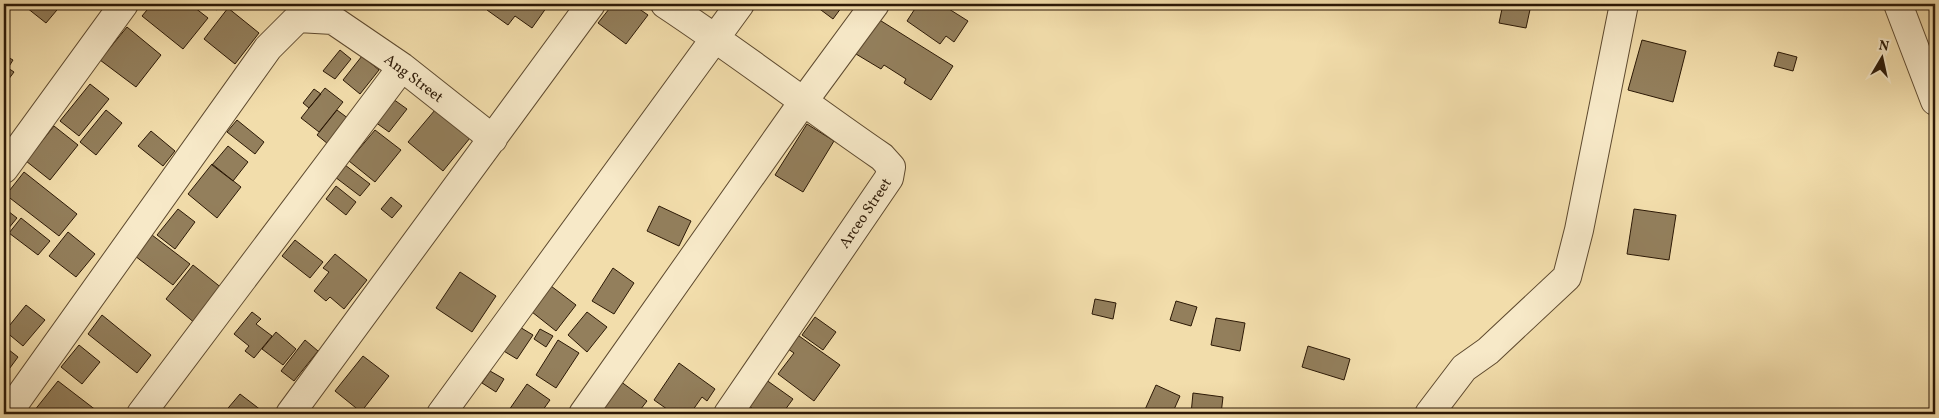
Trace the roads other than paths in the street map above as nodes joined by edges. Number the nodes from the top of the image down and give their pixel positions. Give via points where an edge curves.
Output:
1 (124, 4) edge
2 (591, 4) edge
3 (665, 4) edge
4 (740, 4) edge
5 (875, 4) edge
6 (1624, 4) edge
7 (1898, 4) edge
8 (716, 37) junction
9 (402, 67) junction
10 (1935, 101) edge
11 (803, 102) junction
12 (493, 139) junction
13 (4, 169) edge
14 (7, 414) edge
15 (141, 414) edge
16 (290, 414) edge
17 (441, 414) edge
18 (583, 414) edge
19 (728, 414) edge
20 (1429, 414) edge

1 - 13 street
2 - 12 street
3 - 8 street, Arceo Street
4 - 8 street
5 - 11 street
6 - 20 street via 1567,277 1488,351 1464,368
7 - 10 street
8 - 11 street, Arceo Street
8 - 17 street
9 - 12 street, Ang Street
9 - 14 street, Ang Street via 333,20 298,18 268,48
9 - 15 street
11 - 18 street
11 - 19 street, Arceo Street via 882,157 891,166 891,173
12 - 16 street

